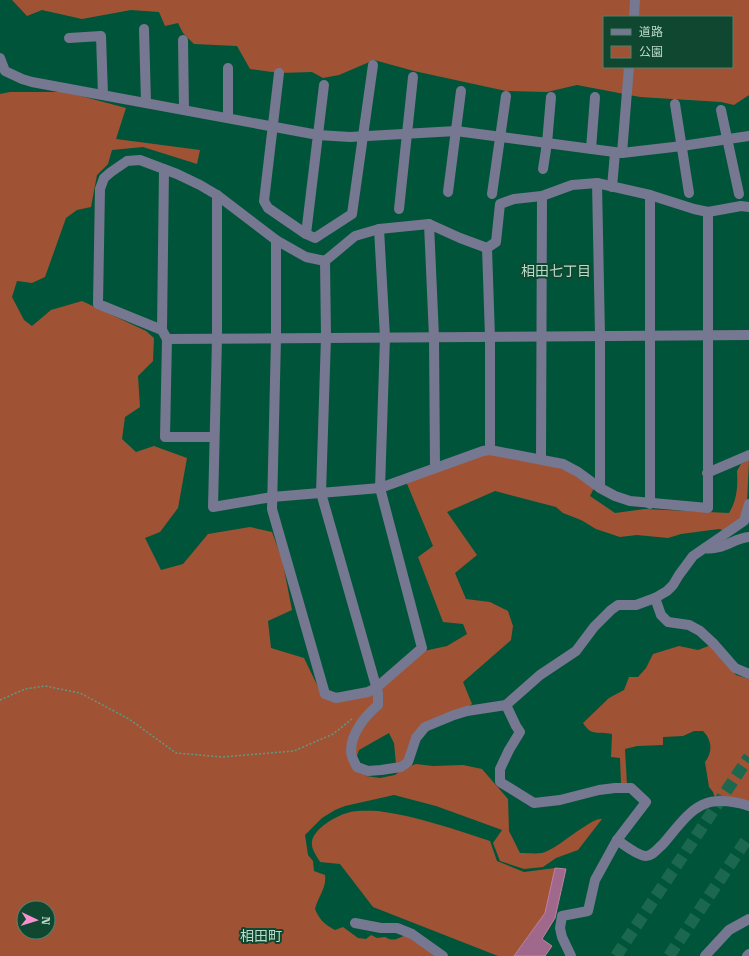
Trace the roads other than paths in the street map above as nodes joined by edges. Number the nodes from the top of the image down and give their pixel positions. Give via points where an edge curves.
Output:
1 (635, 0) edge
2 (634, 16) edge
3 (144, 30) dead end
4 (69, 38) dead end
5 (183, 40) dead end
6 (0, 58) edge
7 (373, 65) dead end
8 (228, 68) dead end
9 (629, 68) edge
10 (278, 73) dead end
11 (413, 77) dead end
12 (324, 85) dead end
13 (460, 91) dead end
14 (103, 95) junction
15 (506, 96) dead end
16 (595, 96) dead end
17 (551, 97) dead end
18 (146, 103) junction
19 (675, 104) dead end
20 (184, 110) junction
21 (721, 110) dead end
22 (228, 118) junction
23 (273, 126) junction
24 (456, 131) junction
25 (407, 133) junction
26 (318, 135) junction
27 (363, 136) junction
28 (749, 136) edge
29 (500, 138) junction
30 (728, 140) junction
31 (547, 143) junction
32 (682, 146) junction
33 (591, 149) junction
34 (619, 153) junction
35 (164, 169) junction
36 (543, 169) dead end
37 (597, 183) junction
38 (612, 187) junction
39 (448, 192) dead end
40 (492, 194) dead end
41 (650, 194) junction
42 (689, 194) dead end
43 (739, 194) dead end
44 (217, 195) junction
45 (542, 196) junction
46 (749, 207) edge
47 (399, 209) dead end
48 (708, 212) junction
49 (429, 224) junction
50 (379, 229) junction
51 (306, 234) junction
52 (276, 240) junction
53 (487, 248) junction
54 (325, 261) junction
55 (165, 334) junction
56 (600, 335) junction
57 (708, 335) junction
58 (749, 335) edge
59 (542, 336) junction
60 (650, 336) junction
61 (326, 337) junction
62 (385, 337) junction
63 (434, 337) junction
64 (490, 337) junction
65 (217, 338) junction
66 (276, 338) junction
67 (214, 437) junction
68 (490, 450) junction
69 (749, 455) edge
70 (541, 459) junction
71 (435, 468) junction
72 (707, 473) junction
73 (380, 488) junction
74 (600, 488) junction
75 (321, 493) junction
76 (272, 497) junction
77 (650, 504) junction
78 (749, 504) edge
79 (749, 537) edge
80 (704, 548) junction
81 (655, 598) junction
82 (749, 674) edge
83 (376, 688) junction
84 (506, 705) junction
85 (749, 806) edge
86 (617, 840) junction
87 (749, 919) edge
88 (355, 923) dead end
89 (443, 956) edge
90 (571, 956) edge
91 (705, 956) edge

1 - 2 street
3 - 18 street
4 - 14 street via 100,36
5 - 20 street
6 - 14 street via 5,71 22,79
7 - 27 street
8 - 22 street
9 - 34 street
10 - 23 street
11 - 25 street
12 - 26 street
13 - 24 street
14 - 18 street
15 - 29 street
16 - 33 street
17 - 31 street
18 - 20 street
19 - 32 street
20 - 22 street
21 - 30 street
22 - 23 street
23 - 26 street
23 - 51 street via 264,201 268,208
24 - 25 street
24 - 29 street
24 - 39 street
25 - 27 street
25 - 47 street
26 - 27 street
26 - 51 street
27 - 51 street via 352,214 315,238
28 - 30 street
29 - 31 street
29 - 40 street
30 - 32 street
30 - 43 street
31 - 33 street
31 - 36 street
32 - 34 street
32 - 42 street
33 - 34 street
34 - 38 street
35 - 44 street
35 - 55 street
35 - 55 street via 140,160 127,161 104,178 100,189 98,304
37 - 38 street
37 - 45 street via 572,185
37 - 56 street
38 - 41 street
41 - 48 street
41 - 60 street
44 - 52 street
44 - 65 street
45 - 53 street via 514,199 500,204 496,242
45 - 59 street
46 - 48 street
48 - 57 street
49 - 50 street
49 - 53 street
49 - 63 street
50 - 54 street via 354,236
50 - 62 street
52 - 54 street via 306,257
52 - 66 street
53 - 64 street
54 - 61 street
55 - 65 street
55 - 67 street via 164,437
56 - 59 street
56 - 60 street
56 - 74 street
57 - 58 street
57 - 60 street
57 - 72 street
59 - 64 street
59 - 70 street
60 - 77 street
61 - 62 street
61 - 66 street
61 - 75 street
62 - 63 street
62 - 73 street
63 - 64 street
63 - 71 street
64 - 68 street
65 - 66 street
65 - 67 street
66 - 76 street
67 - 76 street via 213,507
68 - 70 street
68 - 71 street via 483,450
69 - 72 street
70 - 74 street via 563,464
71 - 73 street
72 - 77 street via 708,508
73 - 75 street
73 - 83 street via 422,648
74 - 77 street via 630,502
75 - 76 street
75 - 83 street
76 - 83 street via 272,509 325,694 336,698
78 - 80 street via 744,521
79 - 80 street via 728,545
80 - 81 street via 693,556 673,585
81 - 82 street via 661,614 668,622 689,625 700,631 735,668
81 - 84 street via 636,605 618,605 611,610 576,651 540,675
83 - 84 street via 378,705 364,717 355,735 351,753 357,767 368,771 401,767 408,762 416,738 425,727 467,711
84 - 86 street via 520,732 500,769 500,782 534,803 560,800 599,790 631,788 646,802
85 - 86 street via 715,800 702,805 690,813 656,851 646,856 640,855
86 - 90 street via 595,880 588,911 562,916 562,937
87 - 91 street via 729,930
88 - 89 street via 397,928 412,934

